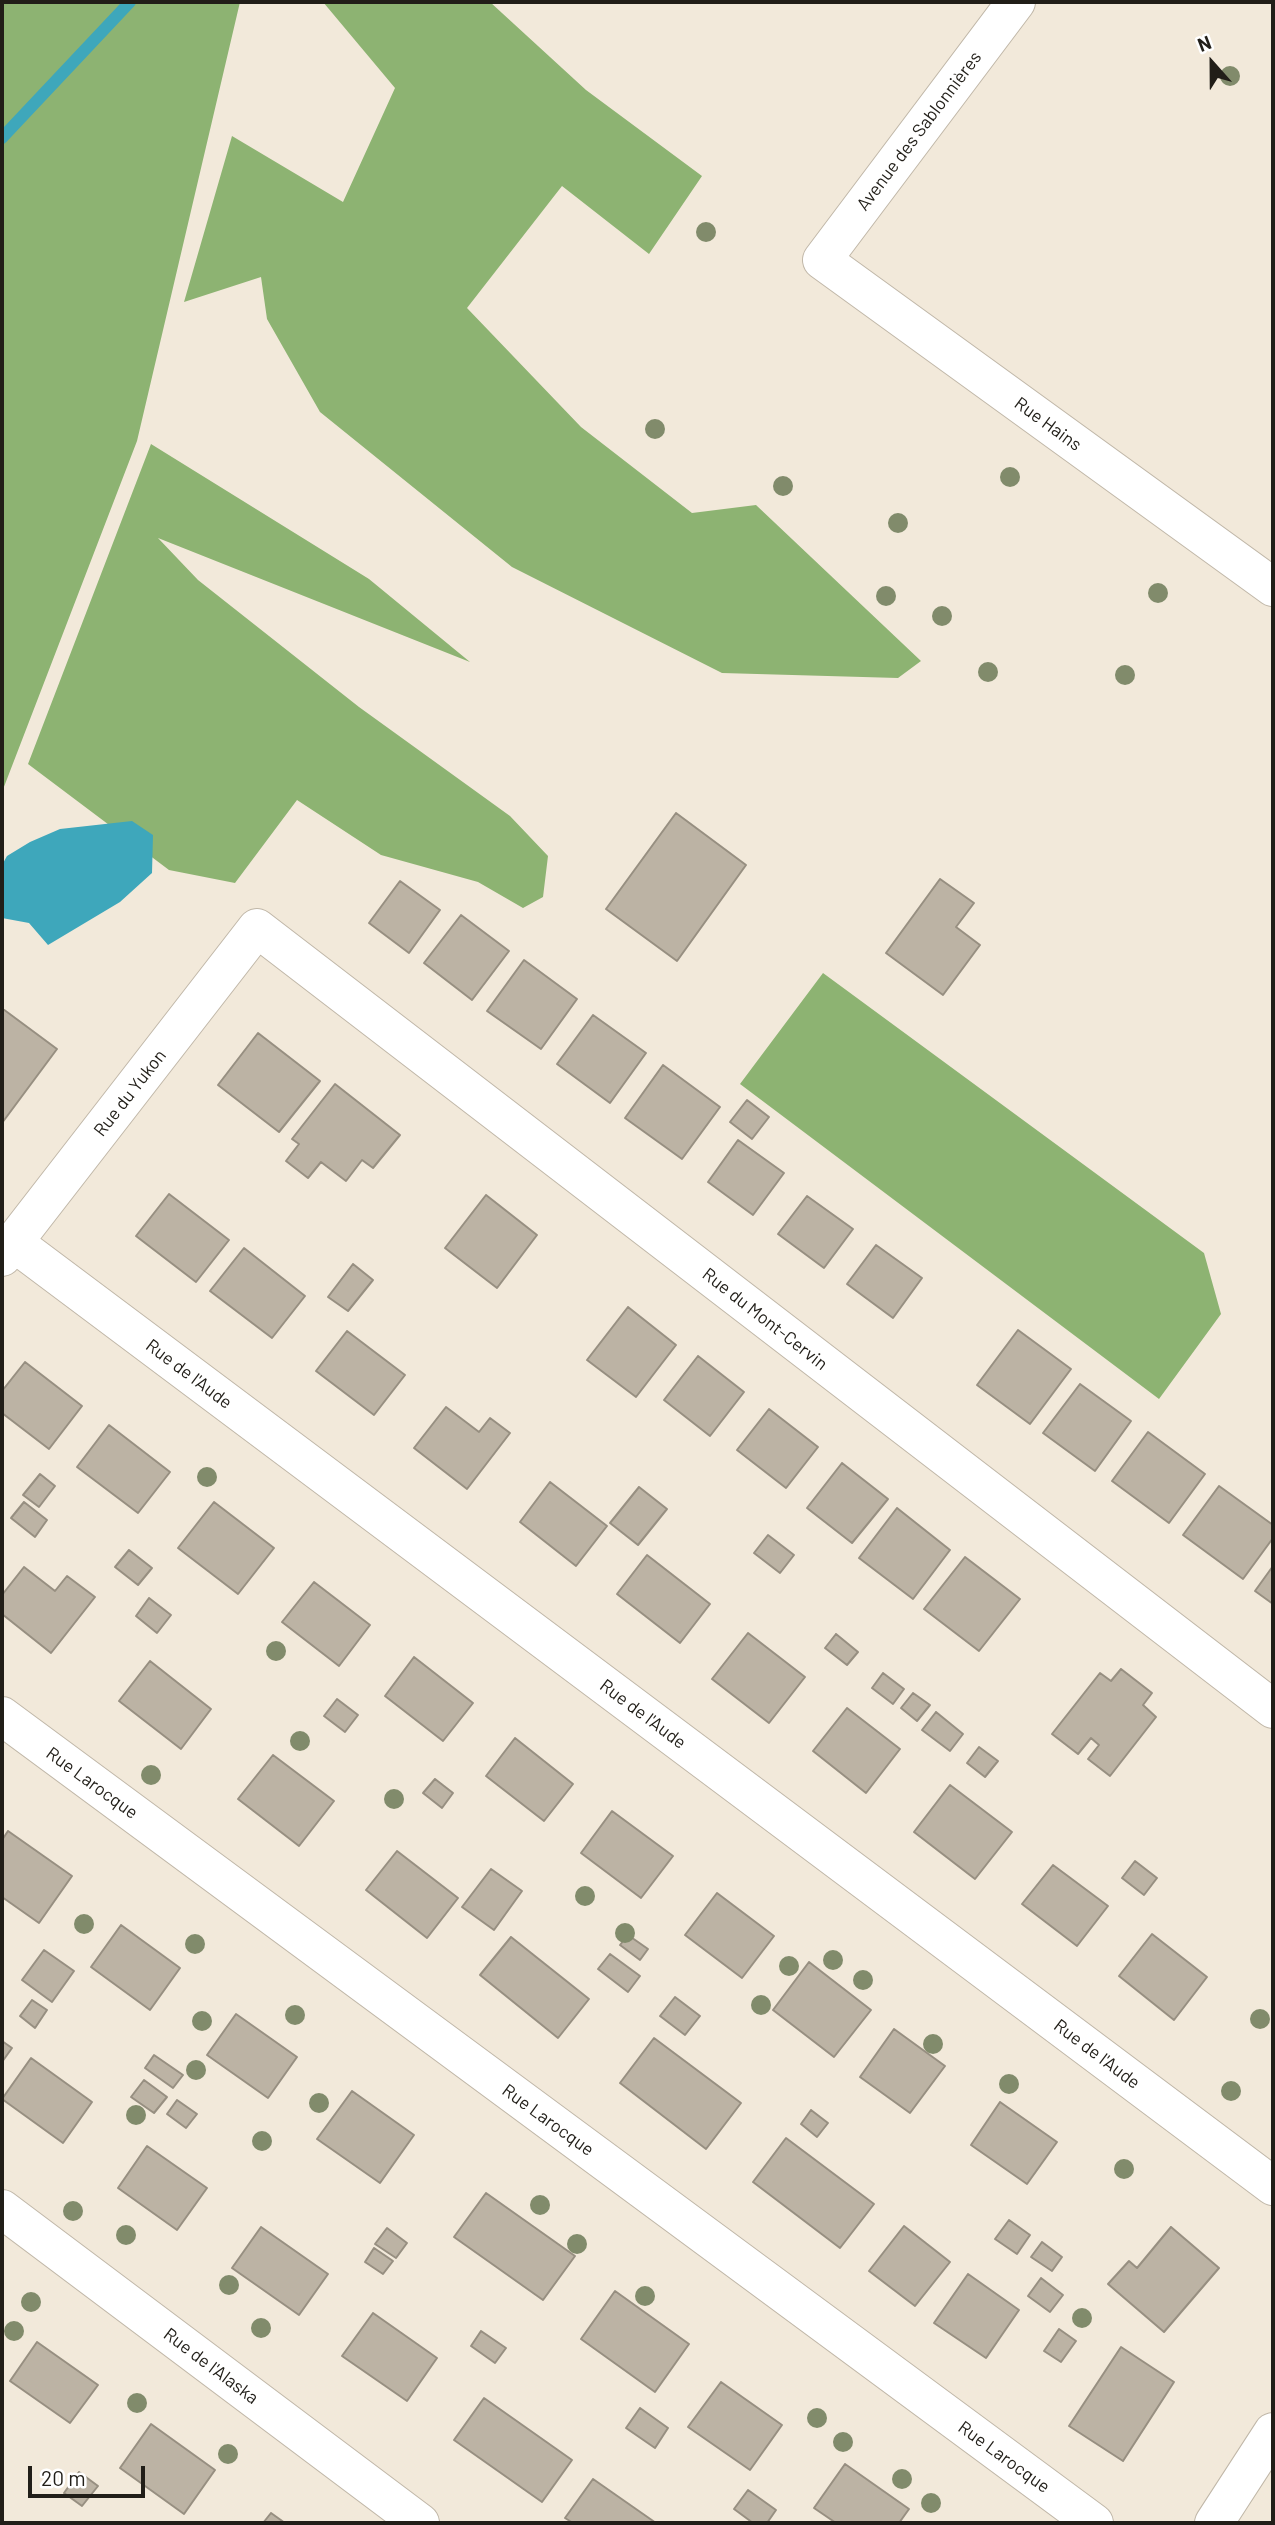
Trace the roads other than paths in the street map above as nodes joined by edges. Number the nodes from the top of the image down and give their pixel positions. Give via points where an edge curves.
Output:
1 (1016, 2) edge
2 (822, 260) joint
3 (1273, 587) edge
4 (257, 928) joint
5 (7, 1250) edge
6 (1273, 1709) edge
7 (2, 1716) edge
8 (1273, 2186) edge
9 (2, 2209) edge
10 (1273, 2432) edge
11 (420, 2523) edge
12 (1094, 2523) edge
13 (1214, 2523) edge

1 - 2 street, Avenue des Sablonnières
2 - 3 street, Rue Hains
4 - 5 street, Rue du Yukon
4 - 6 street, Rue du Mont-Cervin
5 - 8 street, Rue de l'Aude
7 - 12 street, Rue Larocque
9 - 11 street, Rue de l'Alaska
10 - 13 street

